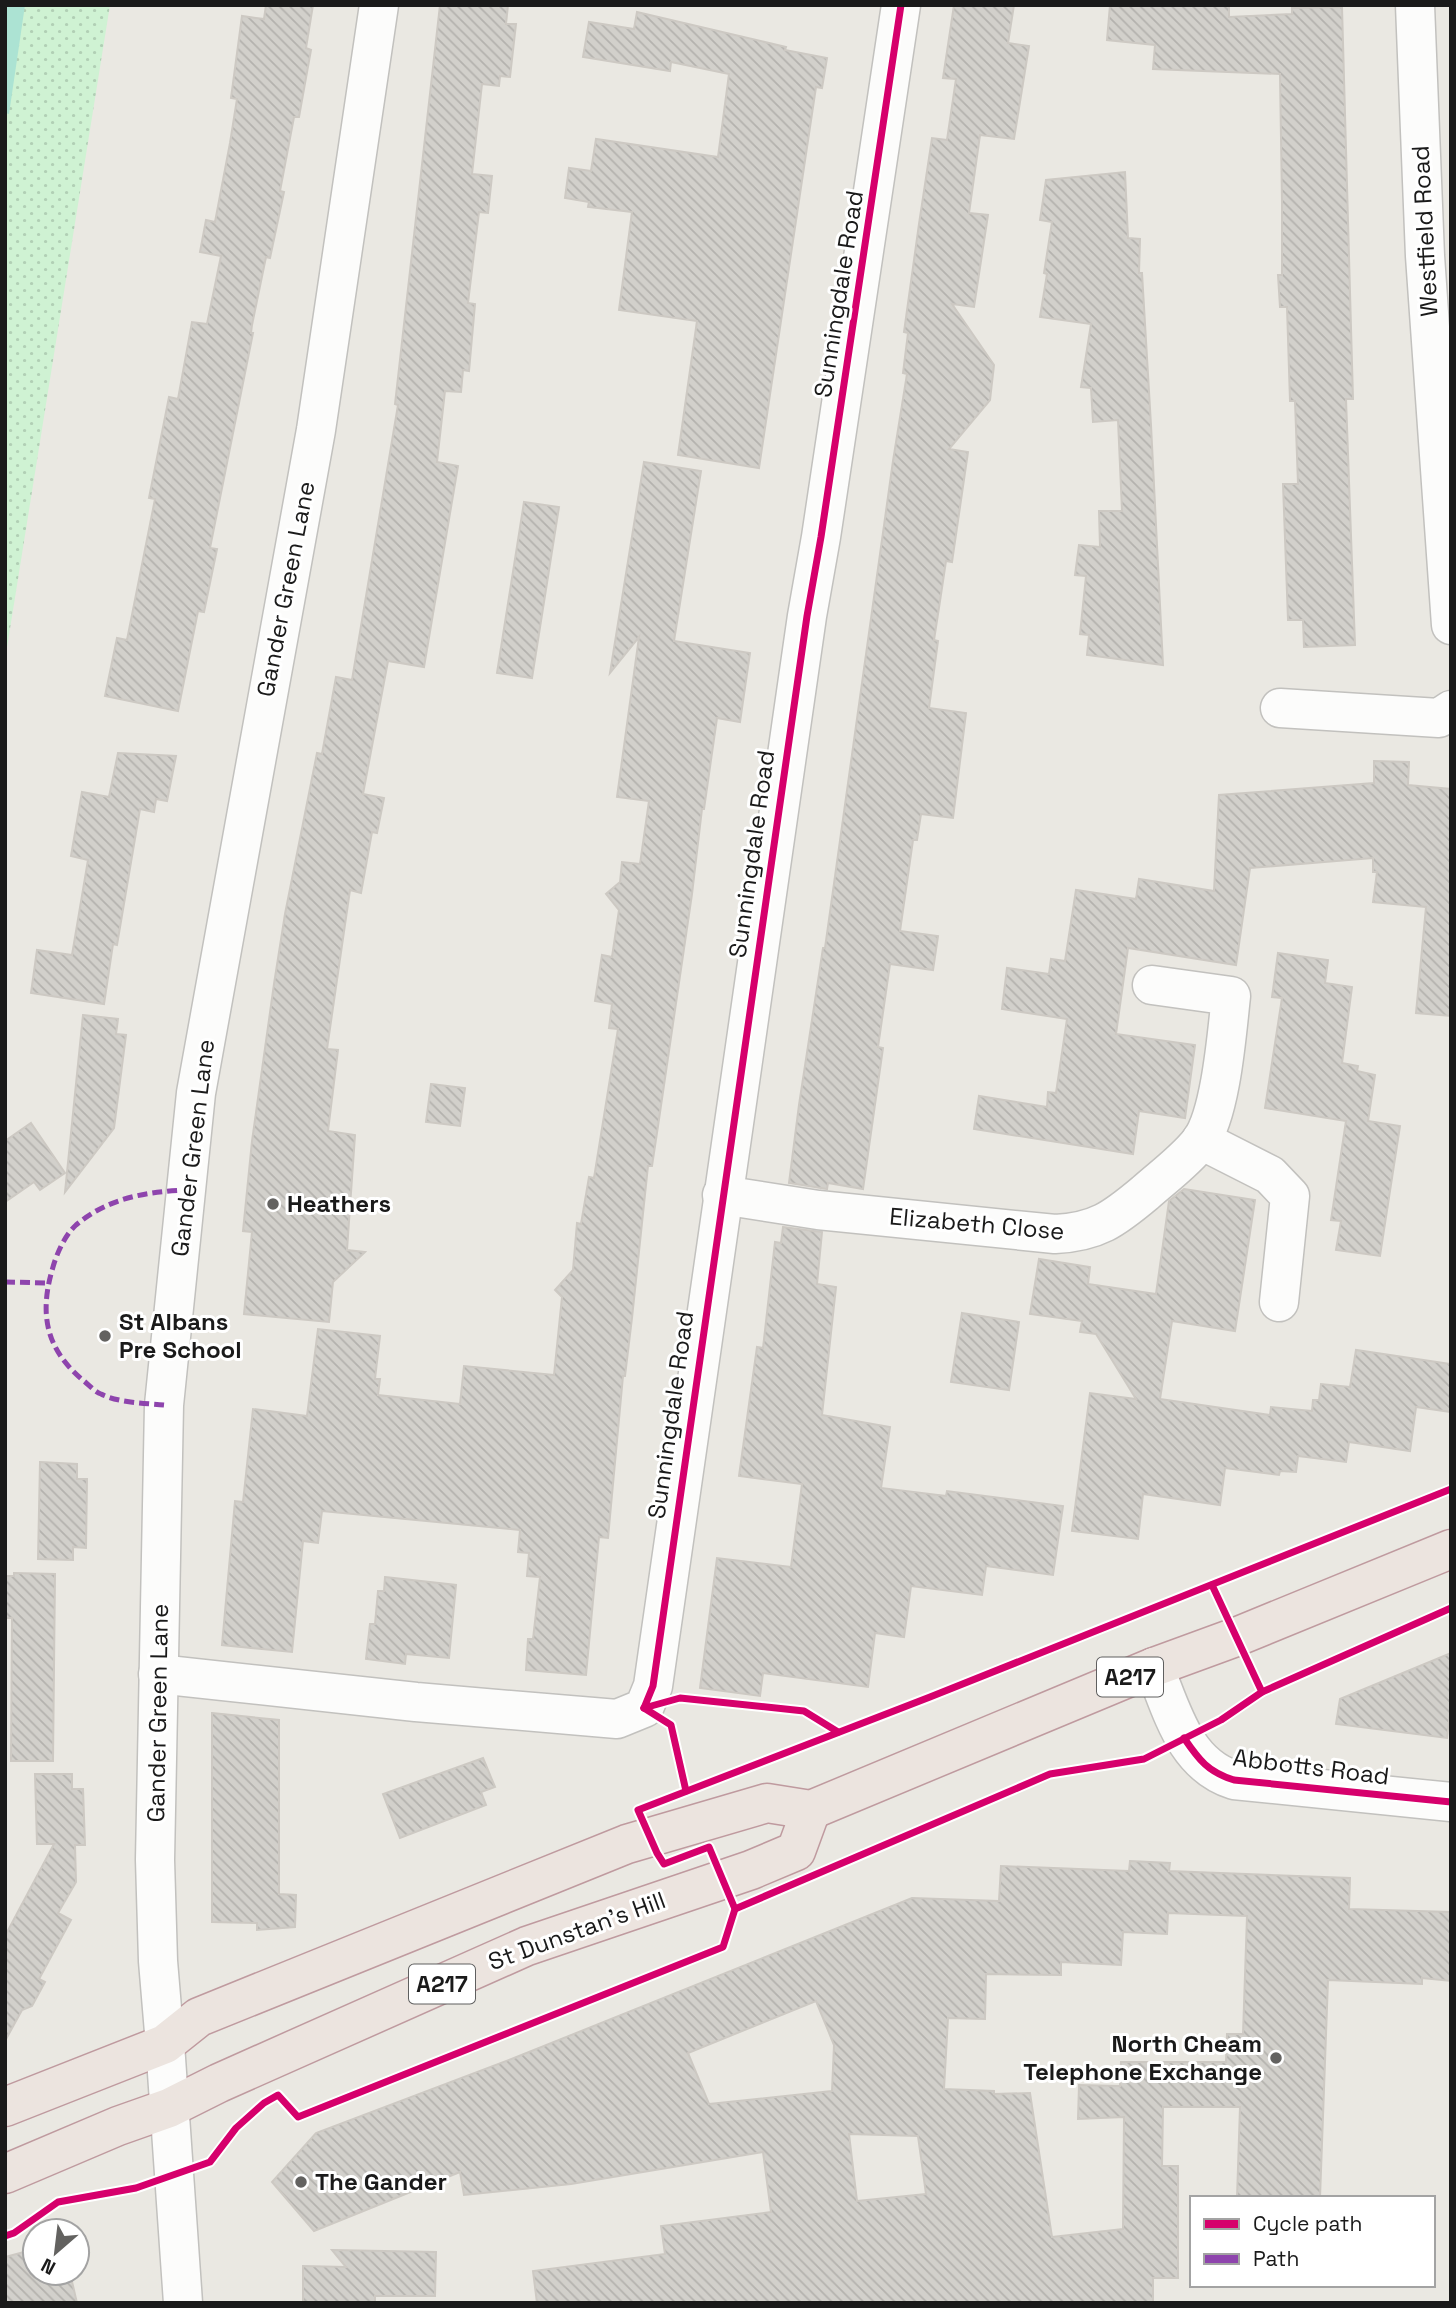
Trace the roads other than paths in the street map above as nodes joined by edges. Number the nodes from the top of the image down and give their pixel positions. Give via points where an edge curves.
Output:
1 (379, 5) edge
2 (901, 5) edge
3 (1415, 5) edge
4 (1451, 625) edge
5 (1280, 708) dead end
6 (1451, 710) edge
7 (1152, 985) dead end
8 (1201, 1140) junction
9 (722, 1195) junction
10 (1279, 1302) dead end
11 (1451, 1549) edge
12 (1154, 1667) junction
13 (158, 1674) junction
14 (1451, 1802) edge
15 (811, 1810) junction
16 (165, 2044) junction
17 (5, 2107) edge
18 (169, 2108) junction
19 (5, 2174) edge
20 (183, 2303) edge

1 - 13 street, Gander Green Lane via 316,430 196,1093 164,1405
2 - 9 street, Sunningdale Road
3 - 4 street, Westfield Road via 1425,256
5 - 6 street via 1439,718
7 - 8 street, Elizabeth Close via 1231,996 1223,1068
8 - 9 street, Elizabeth Close via 1127,1208 1096,1228 1076,1233 818,1210
8 - 10 street via 1270,1175 1290,1196
9 - 13 street, Sunningdale Road via 653,1686 643,1708 617,1719
11 - 12 highway, A217
12 - 14 street, Abbotts Road via 1184,1738 1199,1760 1217,1774 1234,1780
12 - 15 highway, A217
13 - 16 street, Gander Green Lane via 155,1860
15 - 16 highway, A217 via 767,1803 627,1844 199,2017
15 - 18 highway, St Dunstan's Hill / A217 via 796,1851 527,1946
16 - 17 highway, A217
16 - 18 street, Gander Green Lane
18 - 19 highway, A217
18 - 20 street, Gander Green Lane

